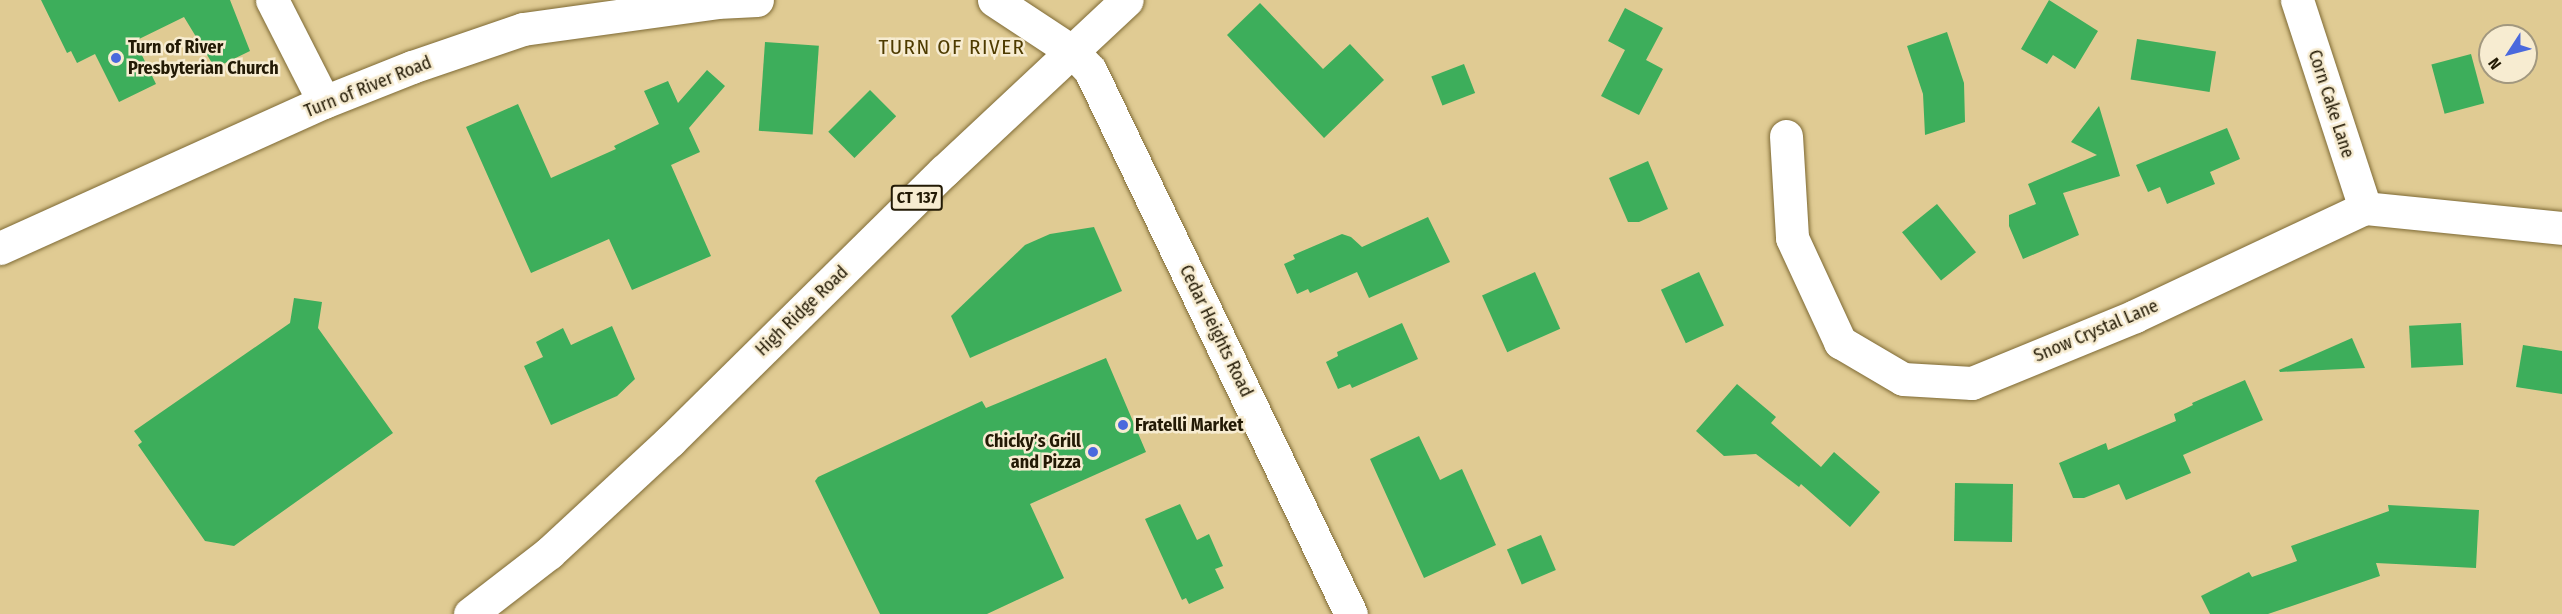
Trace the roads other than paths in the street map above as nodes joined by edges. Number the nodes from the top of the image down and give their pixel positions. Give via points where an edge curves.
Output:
1 (272, 0) edge
2 (757, 0) edge
3 (994, 0) edge
4 (1127, 0) edge
5 (2297, 0) edge
6 (1073, 52) junction
7 (324, 102) junction
8 (1786, 136) dead end
9 (2365, 208) junction
10 (2562, 228) edge
11 (0, 248) edge
12 (470, 614) edge
13 (1351, 614) edge

1 - 7 street
2 - 7 street, Turn of River Road via 524,29
3 - 6 street
4 - 6 street, High Ridge Road / CT 137
5 - 9 street, Corn Cake Lane
6 - 12 street, High Ridge Road / CT 137 via 944,171 670,441 549,553
6 - 13 street, Cedar Heights Road via 1090,70
7 - 11 street, Turn of River Road
8 - 9 street, Snow Crystal Lane via 1792,238 1840,342 1903,379 1972,383 2135,316
9 - 10 street

